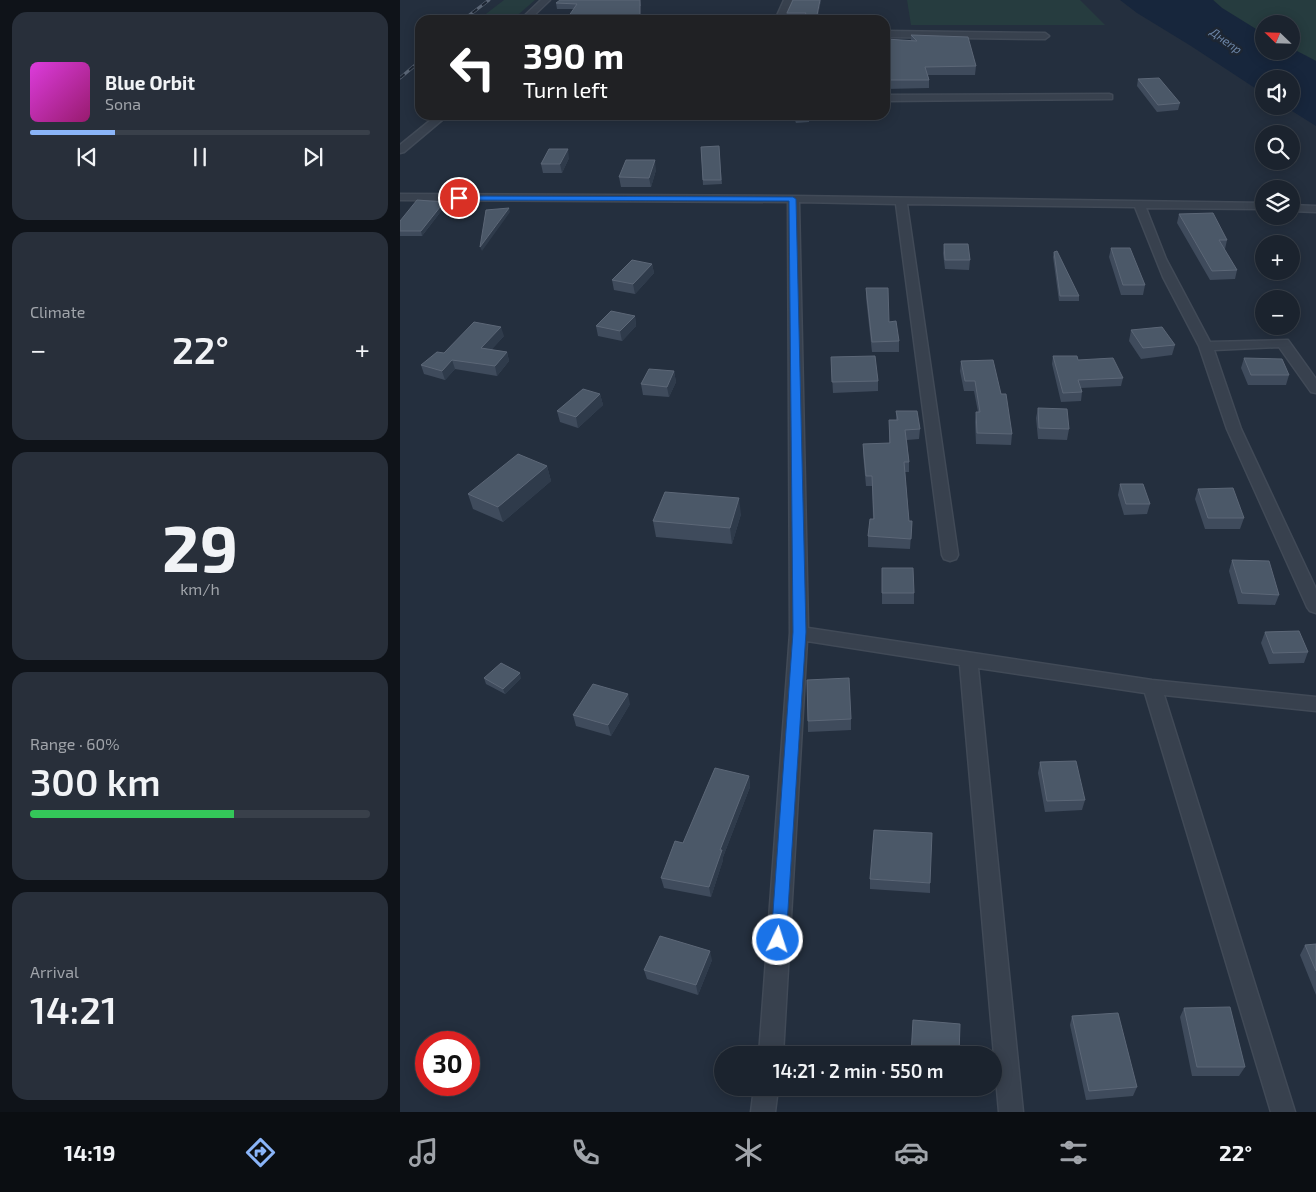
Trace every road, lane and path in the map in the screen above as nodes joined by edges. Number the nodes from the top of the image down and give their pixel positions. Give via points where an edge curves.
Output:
1 (546, 0) edge
2 (788, 0) edge
3 (530, 15) edge
4 (781, 15) edge
5 (890, 34) edge
6 (1045, 36) dead end
7 (1109, 97) dead end
8 (890, 98) edge
9 (437, 120) edge
10 (400, 150) edge
11 (400, 197) edge
12 (793, 199) junction
13 (901, 201) junction
14 (1139, 204) junction
15 (1255, 206) edge
16 (1300, 208) edge
17 (1316, 209) edge
18 (1206, 346) junction
19 (1316, 389) edge
20 (950, 555) dead end
21 (1316, 607) edge
22 (800, 632) junction
23 (968, 660) junction
24 (1152, 688) junction
25 (1316, 704) edge
26 (772, 1046) edge
27 (765, 1096) edge
28 (763, 1112) edge
29 (1011, 1112) edge
30 (1283, 1112) edge

1 - 3 street
2 - 4 street
5 - 6 street
7 - 8 street
9 - 10 street
11 - 12 street
12 - 13 street
12 - 22 street
13 - 14 street
13 - 20 street
14 - 15 street
14 - 18 street via 1148,236
16 - 17 street
18 - 19 street via 1283,343
18 - 21 street via 1234,429
22 - 23 street
22 - 26 street
23 - 24 street
23 - 29 street
24 - 25 street
24 - 30 street
27 - 28 street

